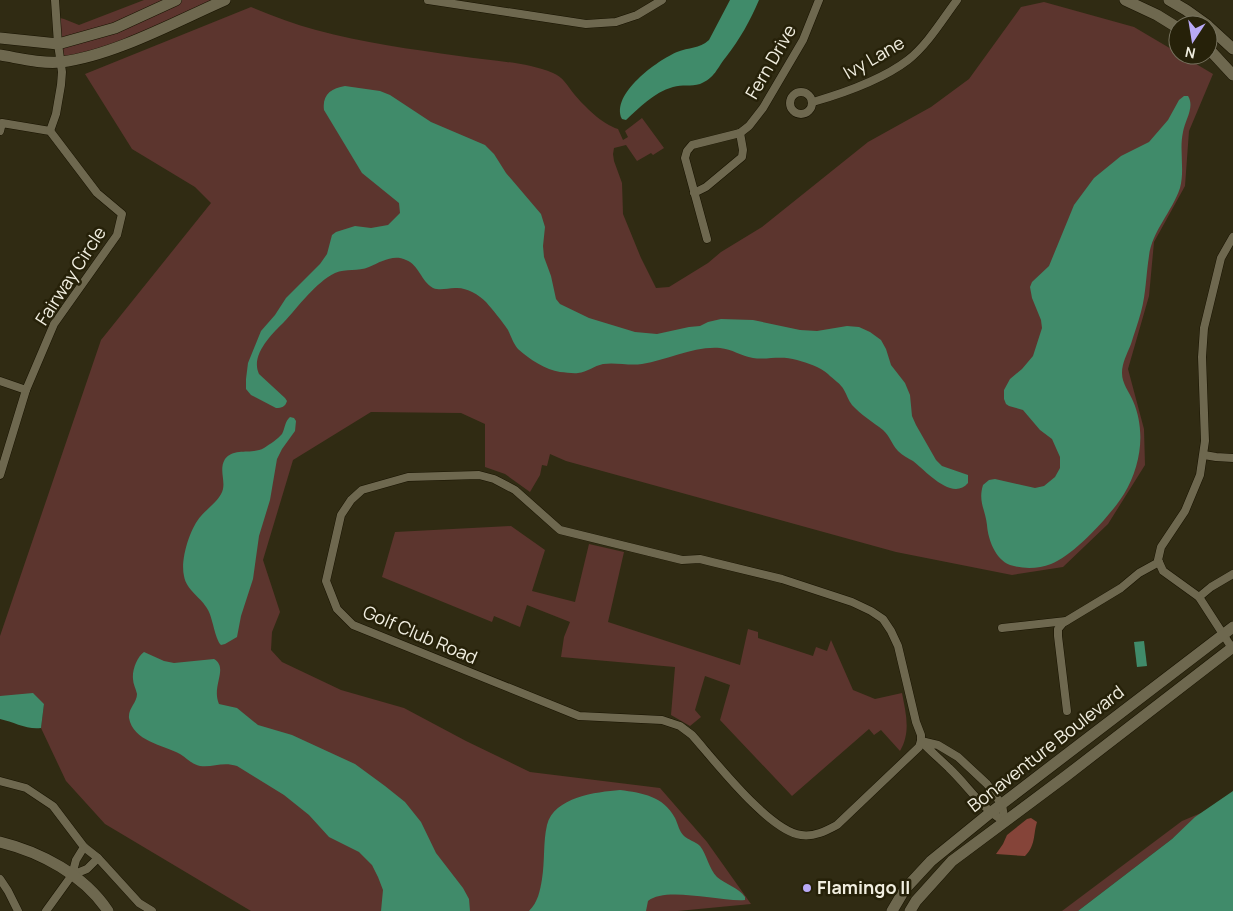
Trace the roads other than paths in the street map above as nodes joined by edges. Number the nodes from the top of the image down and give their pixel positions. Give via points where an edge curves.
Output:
1 (55, 0) edge
2 (176, 0) edge
3 (225, 0) edge
4 (428, 0) edge
5 (662, 0) edge
6 (819, 0) edge
7 (957, 0) edge
8 (1125, 0) edge
9 (1169, 0) edge
10 (1193, 15) edge
11 (1168, 22) edge
12 (1218, 36) edge
13 (0, 38) edge
14 (58, 44) junction
15 (1233, 49) edge
16 (0, 55) edge
17 (1218, 59) edge
18 (60, 62) junction
19 (1233, 75) edge
20 (813, 102) dead end
21 (1, 125) edge
22 (50, 131) junction
23 (740, 133) junction
24 (694, 193) junction
25 (1233, 237) edge
26 (708, 239) dead end
27 (0, 381) edge
28 (26, 390) junction
29 (1204, 454) junction
30 (1233, 458) edge
31 (0, 475) edge
32 (1159, 562) junction
33 (1233, 574) edge
34 (1199, 597) junction
35 (1066, 621) junction
36 (1002, 628) dead end
37 (1229, 630) edge
38 (1233, 648) edge
39 (1068, 711) dead end
40 (921, 741) junction
41 (958, 757) junction
42 (949, 767) junction
43 (0, 781) edge
44 (1002, 805) junction
45 (990, 814) junction
46 (1005, 822) junction
47 (0, 842) edge
48 (84, 847) junction
49 (98, 858) junction
50 (72, 876) junction
51 (0, 879) edge
52 (18, 911) edge
53 (46, 911) edge
54 (108, 911) edge
55 (152, 911) edge
56 (892, 911) edge
57 (910, 911) edge

1 - 14 street
2 - 14 main road via 116,28
3 - 18 main road via 126,44
4 - 5 street via 586,24 616,22 637,15
6 - 23 street, Fern Drive via 803,40 763,108
7 - 20 street, Ivy Lane via 927,41 908,60 878,78
8 - 11 main road
9 - 10 main road
12 - 15 main road
13 - 14 main road
14 - 18 street
16 - 18 main road
17 - 19 main road
18 - 22 street via 61,86
21 - 22 street
22 - 28 street, Fairway Circle via 97,193 122,214 117,235 54,324
23 - 24 street via 742,157
23 - 24 street via 692,145 687,151 685,158
24 - 26 street
25 - 29 street via 1221,258 1204,328
27 - 28 street
28 - 31 street, Fairway Circle
29 - 30 street
29 - 32 street via 1193,494 1161,547
32 - 34 street via 1163,571
32 - 35 street
33 - 34 street
34 - 37 street
35 - 36 street
35 - 39 street via 1058,636
37 - 38 street
37 - 44 main road, Bonaventure Boulevard
38 - 46 main road, Bonaventure Boulevard
40 - 40 street, Golf Club Road via 915,752 837,825 822,833 792,834 764,816 680,726 662,720 572,714 354,625 337,609 326,581 341,515 362,490 408,478 479,475 515,490 560,530 682,560 700,559 782,579 852,602 883,619 891,631 898,646
40 - 41 street via 938,745
40 - 42 street
41 - 42 street
41 - 44 street
42 - 45 street
43 - 48 street via 26,788 53,806
44 - 45 main road, Bonaventure Boulevard
44 - 46 street
45 - 46 street
45 - 56 main road, Bonaventure Boulevard via 931,861 905,889
46 - 57 main road, Bonaventure Boulevard via 952,860
47 - 50 main road via 42,857
48 - 49 street
48 - 50 street
49 - 50 street via 87,869
49 - 55 street via 140,903
50 - 53 street
50 - 54 main road via 87,886
51 - 52 street

